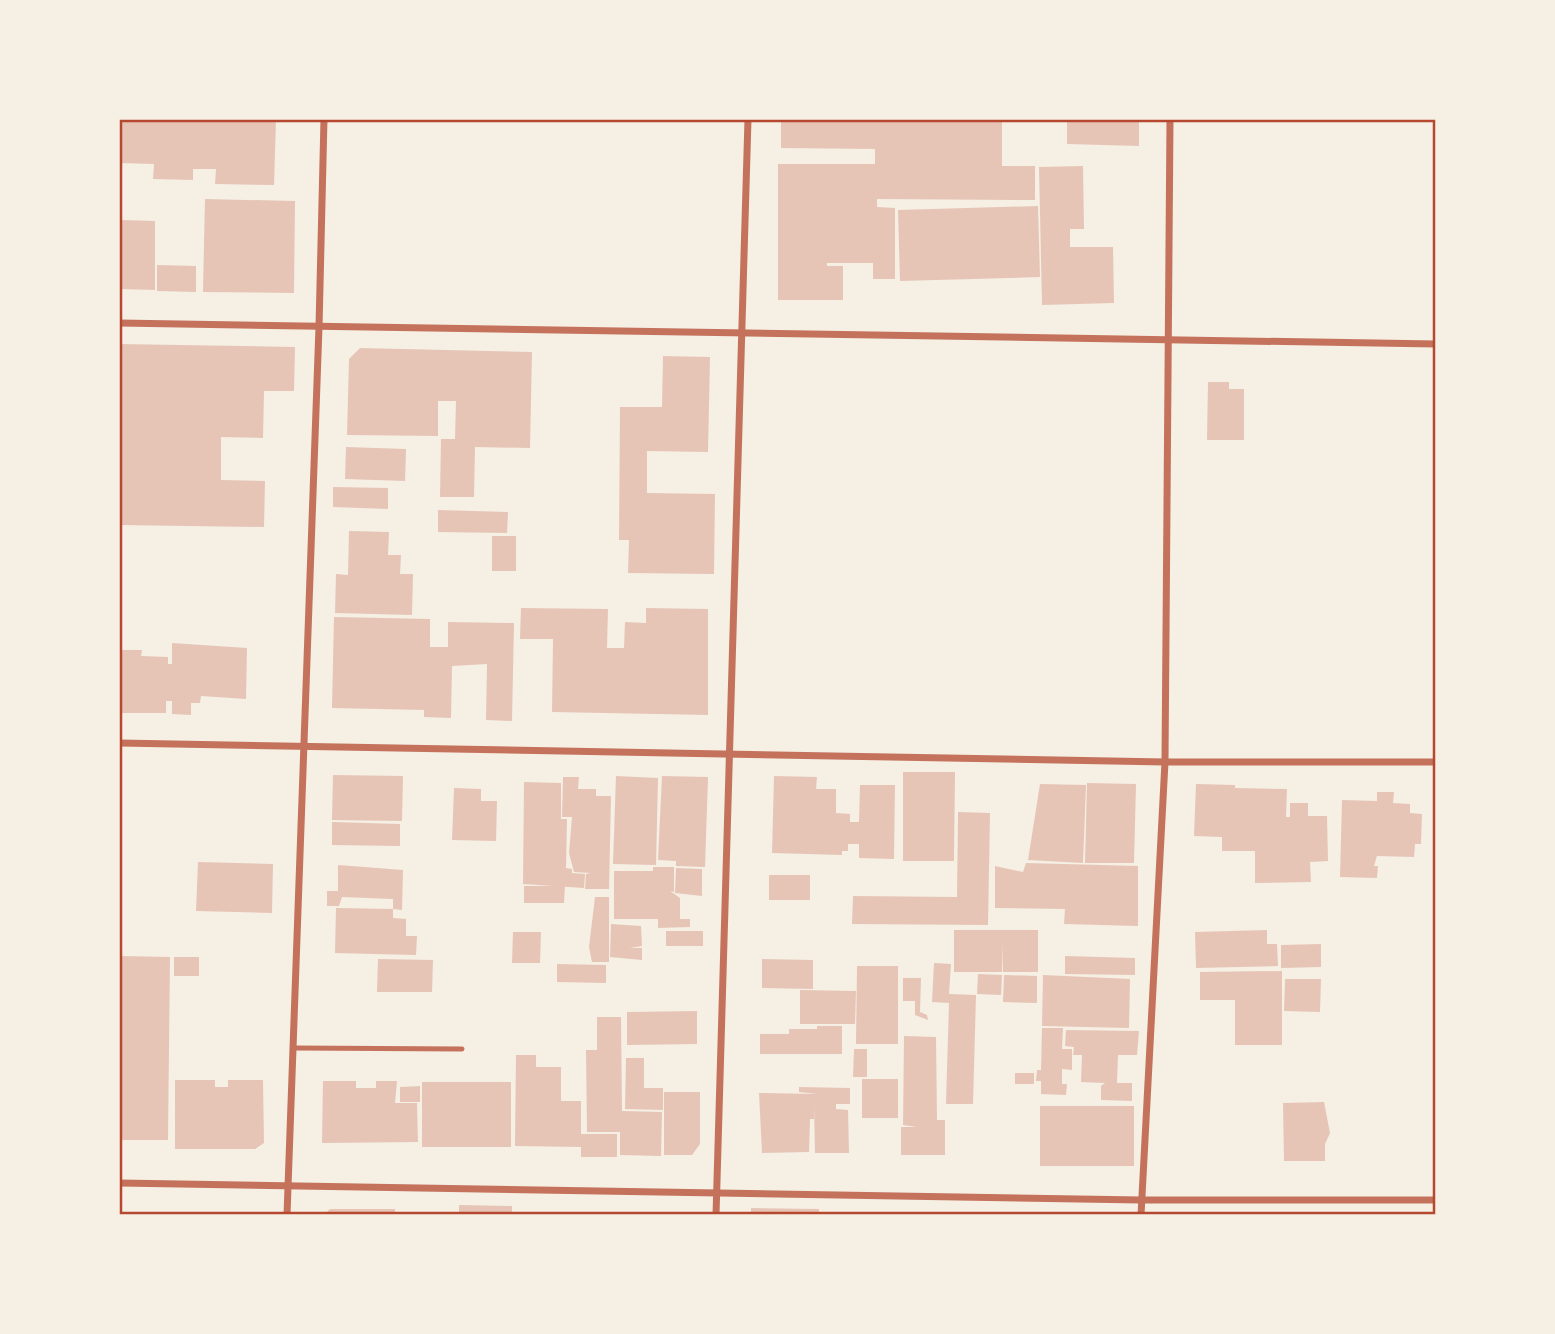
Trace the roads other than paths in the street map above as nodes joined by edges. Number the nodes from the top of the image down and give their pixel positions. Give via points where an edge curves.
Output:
1 (324, 119) edge
2 (748, 119) edge
3 (1170, 119) edge
4 (119, 323) edge
5 (319, 327) junction
6 (743, 333) junction
7 (1168, 340) junction
8 (1436, 344) edge
9 (119, 743) edge
10 (304, 748) junction
11 (731, 753) junction
12 (1165, 762) junction
13 (1436, 762) edge
14 (295, 1048) junction
15 (462, 1049) dead end
16 (119, 1183) edge
17 (288, 1185) junction
18 (717, 1191) junction
19 (1141, 1200) junction
20 (1436, 1200) edge
21 (287, 1215) edge
22 (716, 1215) edge
23 (1141, 1215) edge

1 - 5 street
2 - 6 street
3 - 7 street
4 - 5 street
5 - 6 street
5 - 10 street
6 - 7 street
6 - 11 street
7 - 8 street
7 - 12 street
9 - 10 street
10 - 11 street
10 - 14 street
11 - 12 street
11 - 18 street
12 - 13 street
12 - 19 street
14 - 15 lane
14 - 17 street
16 - 17 street
17 - 18 street
17 - 21 street
18 - 19 street
18 - 22 street
19 - 20 street
19 - 23 street

